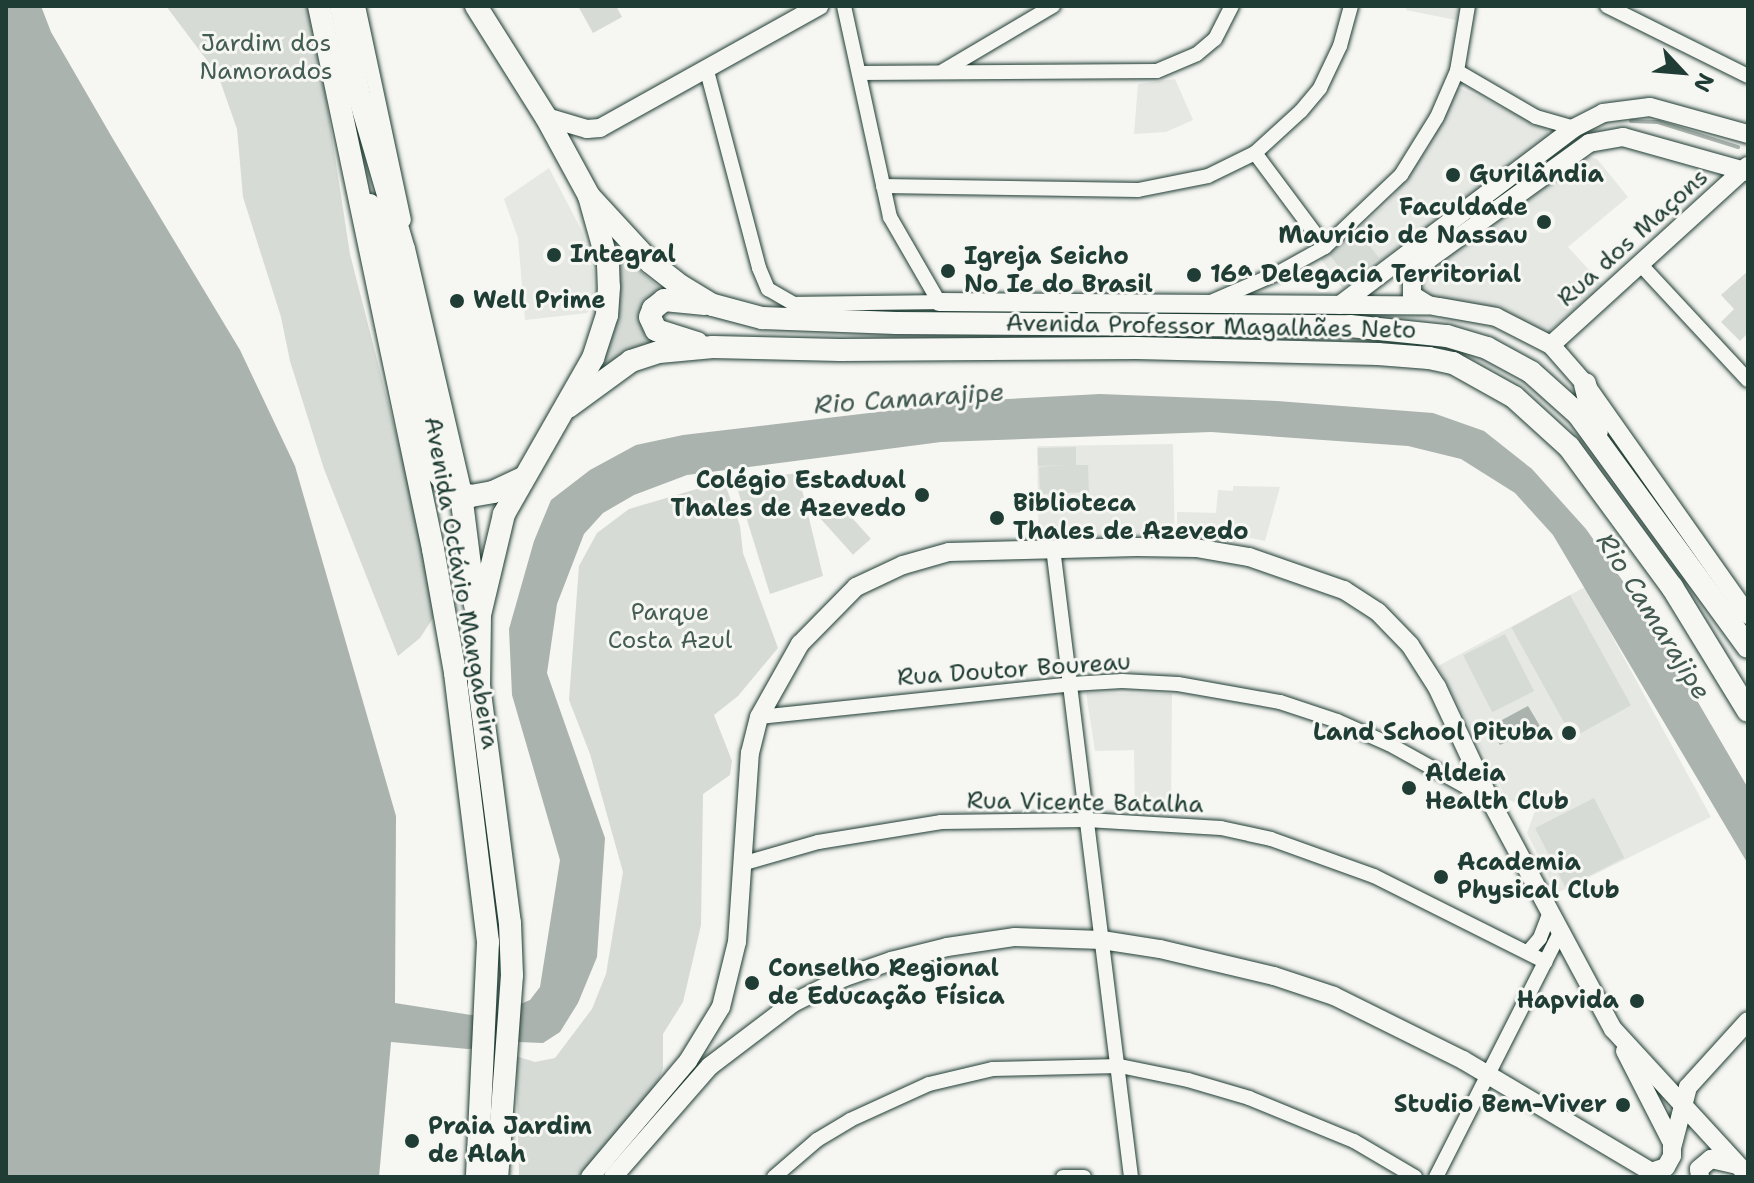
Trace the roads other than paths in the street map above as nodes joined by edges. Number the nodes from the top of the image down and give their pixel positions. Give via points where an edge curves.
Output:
1 (319, 6) edge
2 (341, 6) edge
3 (358, 6) edge
4 (476, 6) edge
5 (819, 6) edge
6 (844, 6) edge
7 (1053, 6) edge
8 (1232, 6) edge
9 (1351, 6) edge
10 (1468, 6) edge
11 (1607, 6) edge
12 (707, 71) junction
13 (943, 71) junction
14 (1457, 71) junction
15 (859, 73) junction
16 (1748, 76) edge
17 (546, 117) junction
18 (1574, 128) junction
19 (1748, 134) edge
20 (1255, 153) junction
21 (352, 166) junction
22 (1746, 170) edge
23 (883, 186) junction
24 (589, 196) junction
25 (1325, 247) junction
26 (404, 249) junction
27 (1641, 265) junction
28 (939, 302) junction
29 (713, 305) junction
30 (1010, 305) junction
31 (1204, 305) junction
32 (1340, 305) junction
33 (1428, 305) junction
34 (969, 323) junction
35 (1551, 345) junction
36 (713, 347) junction
37 (1748, 380) edge
38 (1585, 384) junction
39 (568, 407) junction
40 (1600, 441) junction
41 (523, 478) junction
42 (461, 494) junction
43 (1053, 548) junction
44 (1741, 594) edge
45 (478, 634) junction
46 (1746, 635) edge
47 (1071, 684) junction
48 (1748, 711) edge
49 (759, 717) junction
50 (1490, 800) junction
51 (1087, 820) junction
52 (745, 863) junction
53 (1550, 912) junction
54 (1560, 933) junction
55 (1102, 940) junction
56 (1528, 952) junction
57 (1546, 962) junction
58 (1748, 1006) edge
59 (721, 1007) junction
60 (1748, 1021) edge
61 (1613, 1029) junction
62 (754, 1030) junction
63 (1120, 1066) junction
64 (494, 1070) junction
65 (1490, 1075) junction
66 (1669, 1090) junction
67 (1683, 1106) junction
68 (1672, 1150) junction
69 (1742, 1171) edge
70 (498, 1173) edge
71 (1656, 1174) edge
72 (477, 1177) edge
73 (590, 1177) edge
74 (613, 1177) edge
75 (774, 1177) edge
76 (1063, 1177) edge
77 (1084, 1177) edge
78 (1131, 1177) edge
79 (1415, 1177) edge
80 (1436, 1177) edge
81 (1700, 1177) edge

1 - 21 main road, Avenida Octávio Mangabeira
2 - 26 main road, Avenida Octávio Mangabeira via 360,99
3 - 26 street, Avenida Octávio Mangabeira via 401,192
4 - 17 main road
5 - 12 street
6 - 15 street
7 - 13 street
8 - 13 street via 1215,39 1197,54 1157,71
9 - 20 street via 1320,88
10 - 14 street
11 - 16 street
12 - 17 street via 600,128
12 - 28 street, Avenida Professor Magalhães Neto via 768,289 794,304
13 - 15 street
14 - 18 street via 1536,117
14 - 25 street via 1437,117 1401,175
15 - 23 street
17 - 24 main road
18 - 19 street via 1603,113 1650,107
18 - 32 street
20 - 23 street via 1195,180 1138,190
20 - 25 street
21 - 42 main road via 388,250 437,472
21 - 64 main road, Avenida Octávio Mangabeira via 455,673 485,909
22 - 27 street, Rua dos Maçons
22 - 33 street via 1623,137 1589,143 1418,267 1412,274 1412,295
23 - 28 street via 896,231
24 - 29 main road, Avenida Professor Magalhães Neto via 655,267
24 - 39 main road, Avenida Octávio Mangabeira via 608,264 609,299 597,348
25 - 31 street
26 - 42 main road, Avenida Octávio Mangabeira
27 - 35 street, Rua dos Maçons
27 - 37 street
28 - 30 street, Avenida Professor Magalhães Neto
29 - 34 main road, Avenida Professor Magalhães Neto via 786,321
29 - 36 main road via 664,300 650,317 656,330
30 - 31 street, Avenida Professor Magalhães Neto
30 - 34 main road
31 - 32 street, Avenida Professor Magalhães Neto
32 - 33 street, Avenida Professor Magalhães Neto
33 - 35 street, Avenida Professor Magalhães Neto via 1496,317
34 - 40 main road, Avenida Professor Magalhães Neto via 1350,326 1447,336 1487,348 1531,372
35 - 38 street, Avenida Professor Magalhães Neto
36 - 39 main road, Avenida Professor Magalhães Neto via 659,352 631,361
36 - 48 main road, Avenida Professor Magalhães Neto via 1137,348 1378,354 1453,363 1514,397 1569,447 1672,587
38 - 40 main road
38 - 44 street, Avenida Professor Magalhães Neto
39 - 41 main road, Avenida Octávio Mangabeira
40 - 46 main road, Avenida Professor Magalhães Neto
41 - 42 main road via 493,492
41 - 45 main road, Avenida Octávio Mangabeira via 496,538
42 - 45 main road, Avenida Octávio Mangabeira
43 - 47 street
43 - 49 street via 949,552 903,565 856,587 800,644
43 - 50 street via 1196,548 1249,557 1344,590 1378,612 1410,645 1437,687
44 - 46 street, Avenida Professor Magalhães Neto
45 - 64 main road, Avenida Octávio Mangabeira via 479,685 506,875 512,975
47 - 49 street, Rua Doutor Boureau
47 - 50 street, Rua Doutor Boureau via 1178,684 1280,702 1389,744
47 - 51 street
49 - 52 street via 750,753
50 - 53 street
51 - 52 street, Rua Vicente Batalha via 941,822 818,842
51 - 55 street
51 - 56 street, Rua Vicente Batalha via 1221,828 1271,839 1374,876
52 - 59 street via 737,942
53 - 54 street
53 - 56 street
54 - 57 street
54 - 61 street
55 - 62 street via 1015,937 891,961 793,1003
55 - 63 street
55 - 65 street via 1274,976 1334,996
56 - 57 street, Rua Vicente Batalha
57 - 65 street
58 - 66 street
59 - 62 street via 733,1028
59 - 73 street via 688,1061
60 - 67 street via 1688,1087
61 - 66 street
61 - 68 street
62 - 74 street via 710,1066
63 - 75 street via 993,1069 929,1084 850,1120
63 - 78 street
63 - 79 street via 1249,1098 1354,1141
64 - 70 main road, Avenida Octávio Mangabeira
64 - 72 main road, Avenida Octávio Mangabeira
65 - 71 street
65 - 80 street
66 - 67 street
67 - 68 street
67 - 69 street
68 - 71 street via 1666,1167
69 - 81 street via 1711,1159 1699,1169
76 - 77 street

